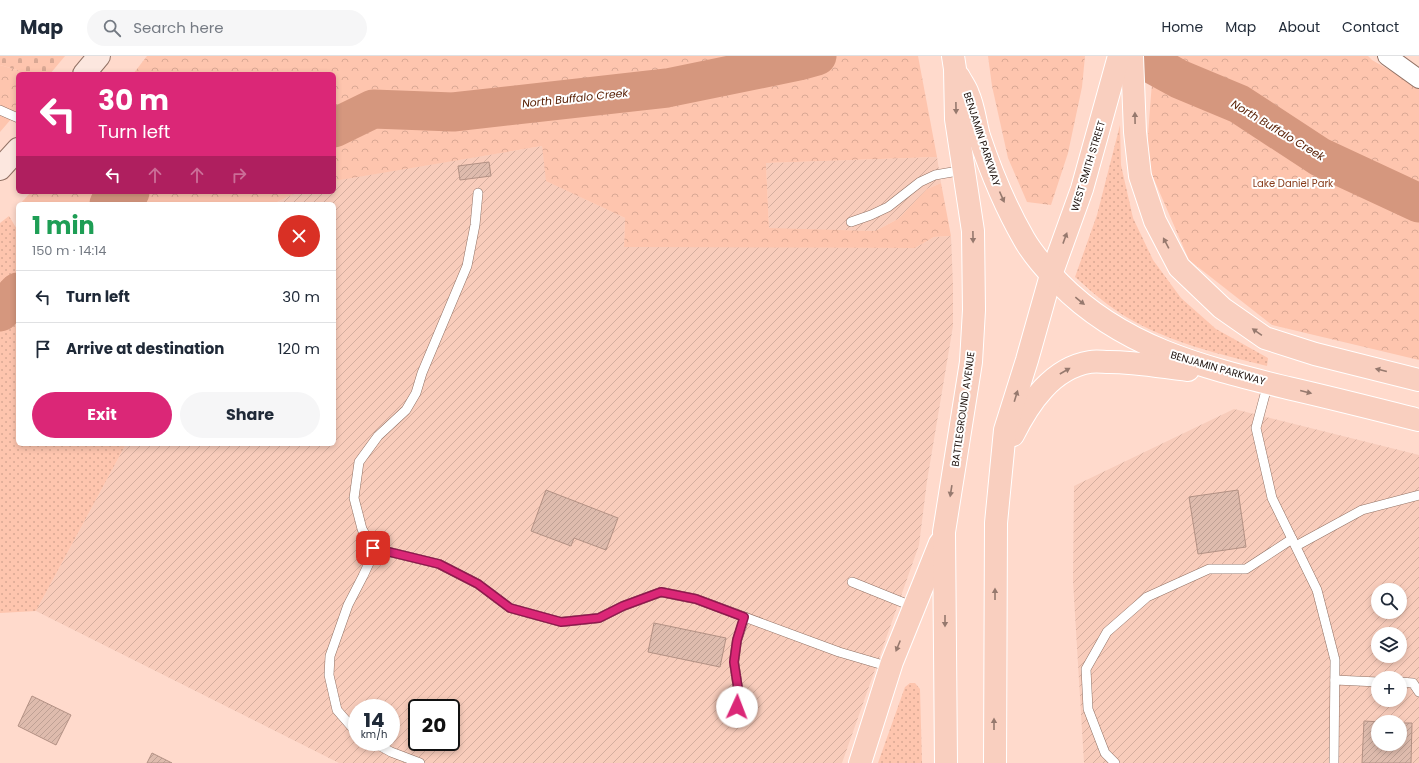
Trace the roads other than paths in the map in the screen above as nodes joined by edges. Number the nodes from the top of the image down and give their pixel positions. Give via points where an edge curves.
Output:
1 (99, 56) edge
2 (1119, 56) edge
3 (1132, 56) edge
4 (1387, 56) edge
5 (954, 63) edge
6 (86, 72) edge
7 (1419, 79) edge
8 (0, 110) edge
9 (16, 117) edge
10 (16, 151) edge
11 (0, 169) edge
12 (964, 170) junction
13 (478, 193) dead end
14 (851, 222) dead end
15 (1051, 274) junction
16 (1240, 377) junction
17 (1419, 380) edge
18 (1268, 383) junction
19 (1419, 420) edge
20 (1002, 458) junction
21 (1419, 495) edge
22 (944, 532) junction
23 (1294, 543) junction
24 (373, 548) junction
25 (852, 582) dead end
26 (914, 607) junction
27 (744, 617) junction
28 (890, 667) junction
29 (1335, 680) junction
30 (1371, 682) edge
31 (1407, 683) edge
32 (1419, 692) edge
33 (735, 720) dead end
34 (348, 723) edge
35 (389, 751) edge
36 (420, 763) edge
37 (860, 763) edge
38 (946, 763) edge
39 (995, 763) edge
40 (1115, 763) edge
41 (1334, 763) edge

1 - 6 street
15 -> 2 main road, WEST SMITH STREET via 1082,189
17 -> 3 main road via 1315,354 1265,338 1222,308 1179,267 1155,221 1140,176 1135,132
4 - 7 street
5 -> 12 main road, BATTLEGROUND AVENUE via 956,119
5 -> 15 main road, BENJAMIN PARKWAY via 968,93 978,134 1008,212 1025,241
8 - 9 lane
10 - 11 street
12 - 14 lane via 935,175 920,182 888,207
12 -> 22 main road, BATTLEGROUND AVENUE via 973,231 974,310 971,362
13 - 24 lane via 468,266 422,373 416,394 406,410 378,436 359,462 354,498 362,529
15 -> 16 main road, BENJAMIN PARKWAY via 1069,293 1103,320 1138,341 1176,357
20 -> 15 main road via 1005,430
16 - 18 main road, BENJAMIN PARKWAY
20 -> 16 main road via 1023,416 1039,394 1056,376 1070,368 1091,362 1122,362
18 -> 19 main road, BENJAMIN PARKWAY
18 - 23 lane via 1256,428 1272,498
39 -> 20 main road via 996,523
21 - 23 lane via 1362,510
22 - 26 main road
22 -> 38 main road, BATTLEGROUND AVENUE
23 - 29 lane via 1317,590 1335,660
23 - 40 lane via 1246,569 1209,569 1147,597 1107,632 1086,669 1088,709 1104,753
24 - 27 lane via 439,564 478,584 510,608 561,622 599,618 661,592 696,599
24 - 34 lane via 370,561 348,605 330,656 329,675 337,710
25 - 26 lane
26 -> 28 main road
27 - 28 lane via 839,652
27 - 33 lane via 734,662 739,695
28 - 37 main road
29 - 30 lane
29 - 41 lane
31 - 32 lane via 1413,683
35 - 36 lane

